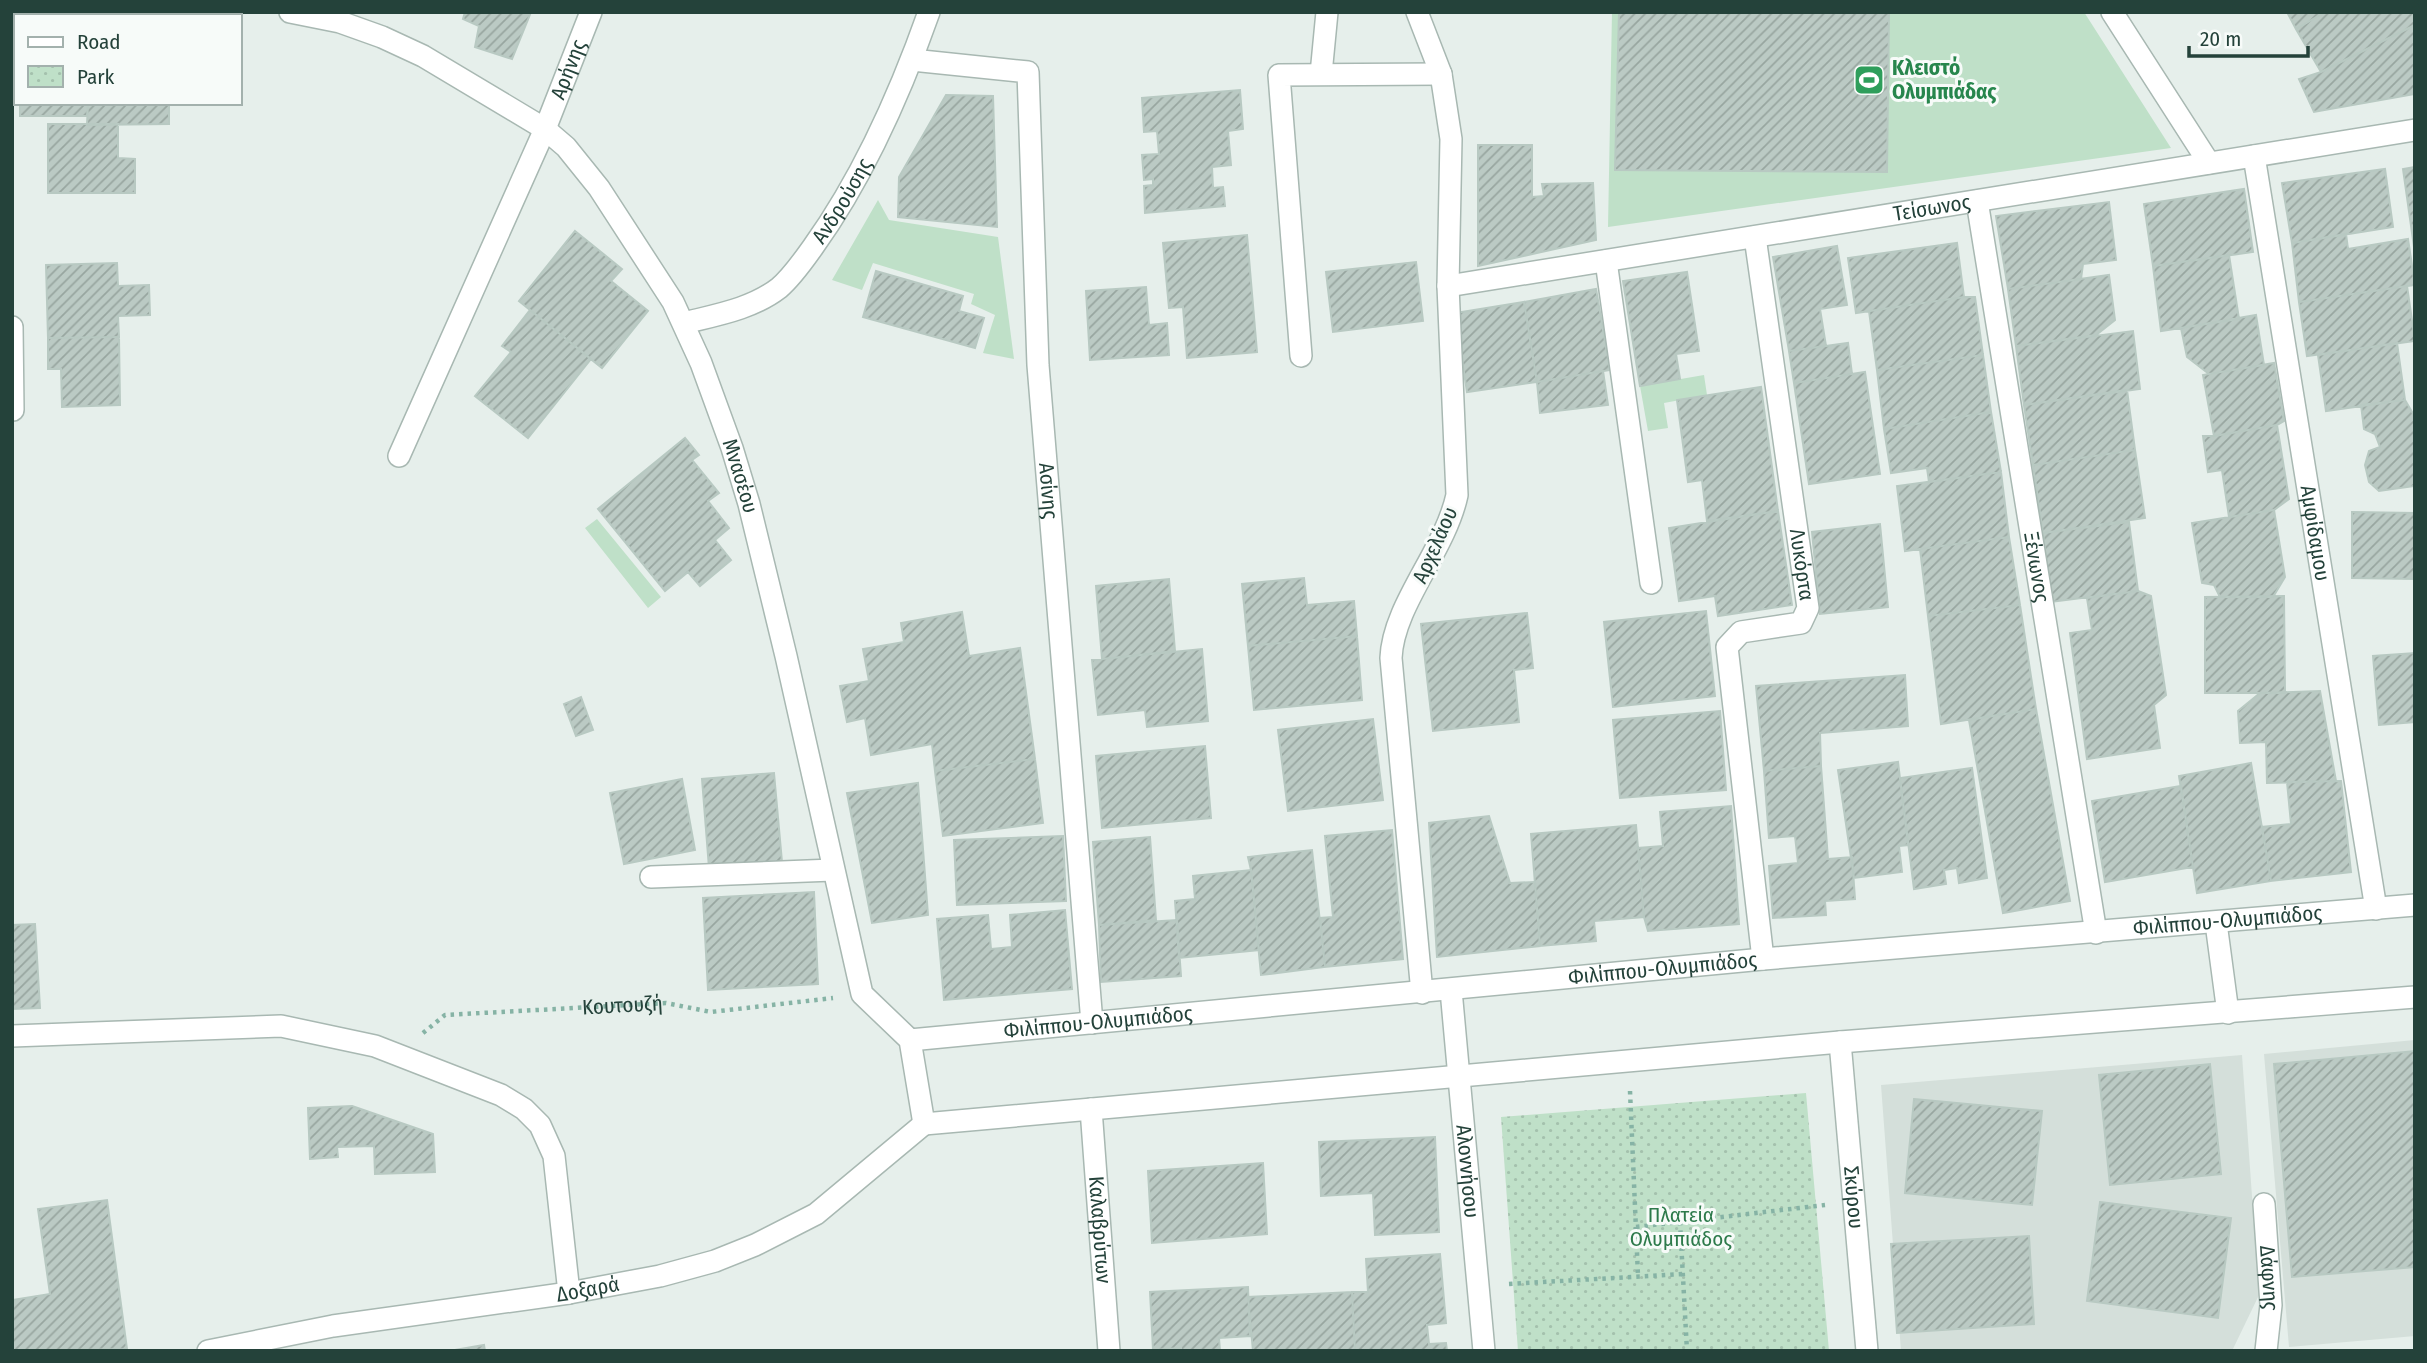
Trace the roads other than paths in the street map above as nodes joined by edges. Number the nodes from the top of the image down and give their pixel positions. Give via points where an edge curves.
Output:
1 (75, 12) edge
2 (290, 12) edge
3 (592, 12) edge
4 (929, 12) edge
5 (1327, 12) edge
6 (1417, 12) edge
7 (2112, 12) edge
8 (12, 14) edge
9 (912, 60) junction
10 (1321, 74) junction
11 (1441, 74) junction
12 (545, 129) junction
13 (2415, 130) edge
14 (2254, 156) junction
15 (2210, 163) junction
16 (1977, 201) junction
17 (1755, 237) junction
18 (1606, 261) junction
19 (1448, 286) junction
20 (684, 323) junction
21 (12, 327) edge
22 (1301, 356) dead end
23 (13, 410) edge
24 (399, 456) dead end
25 (1651, 583) dead end
26 (833, 870) junction
27 (651, 877) dead end
28 (2415, 905) edge
29 (2376, 909) junction
30 (2216, 923) junction
31 (2096, 933) junction
32 (1763, 960) junction
33 (1451, 990) junction
34 (1422, 993) junction
35 (2415, 997) edge
36 (2228, 1013) junction
37 (1092, 1023) junction
38 (12, 1036) edge
39 (910, 1040) junction
40 (1840, 1042) junction
41 (1458, 1077) junction
42 (1091, 1109) junction
43 (924, 1124) junction
44 (2264, 1204) dead end
45 (569, 1293) junction
46 (208, 1351) edge
47 (1109, 1351) edge
48 (1484, 1351) edge
49 (1867, 1351) edge
50 (2266, 1351) edge

1 - 8 street
2 - 12 street, Μνασέου via 382,37 423,56
3 - 12 street, Αρήνης
4 - 9 street, Ανδρούσης
5 - 10 street
6 - 11 street, Αρχελάου
7 - 15 street
9 - 20 street, Ανδρούσης via 848,192 787,281 753,303
9 - 37 street, Ασίνης via 1028,72 1038,365
10 - 11 street
10 - 22 street via 1279,75
11 - 19 street, Αρχελάου via 1451,139
12 - 20 street, Μνασέου via 599,188
12 - 24 street, Αρήνης
13 - 14 street, Τείσωνος
14 - 15 street, Τείσωνος
14 - 29 street, Αμφίδαμου
15 - 16 street, Τείσωνος
16 - 17 street, Τείσωνος
16 - 31 street, Ξένωνος
17 - 18 street, Τείσωνος
17 - 32 street, Λυκόρτα via 1808,608 1801,624 1741,632 1727,648
18 - 19 street, Τείσωνος
18 - 25 street
19 - 34 street, Αρχελάου via 1457,495 1440,543 1391,642
20 - 26 street, Μνασέου via 733,448 749,504
21 - 23 street
26 - 27 street
26 - 39 street, Μνασέου via 862,994
28 - 29 street, Φιλίππου-Ολυμπιάδος
29 - 30 street, Φιλίππου-Ολυμπιάδος
30 - 31 street, Φιλίππου-Ολυμπιάδος
30 - 36 street
31 - 32 street, Φιλίππου-Ολυμπιάδος
32 - 33 street, Φιλίππου-Ολυμπιάδος
33 - 34 street, Φιλίππου-Ολυμπιάδος
33 - 41 street, Αλοννήσου
34 - 37 street, Φιλίππου-Ολυμπιάδος
35 - 36 street
36 - 40 street
37 - 39 street, Φιλίππου-Ολυμπιάδος
38 - 45 street via 281,1026 375,1046 501,1095 524,1109 546,1136 556,1170
39 - 43 street
40 - 41 street
40 - 49 street, Σκύρου
41 - 42 street
41 - 48 street, Αλοννήσου
42 - 43 street
42 - 47 street, Καλαβρύτων
43 - 45 street, Δοξαρά via 832,1203 792,1227 715,1261
44 - 50 street, Δάφνης via 2271,1305
45 - 46 street, Δοξαρά via 333,1326

